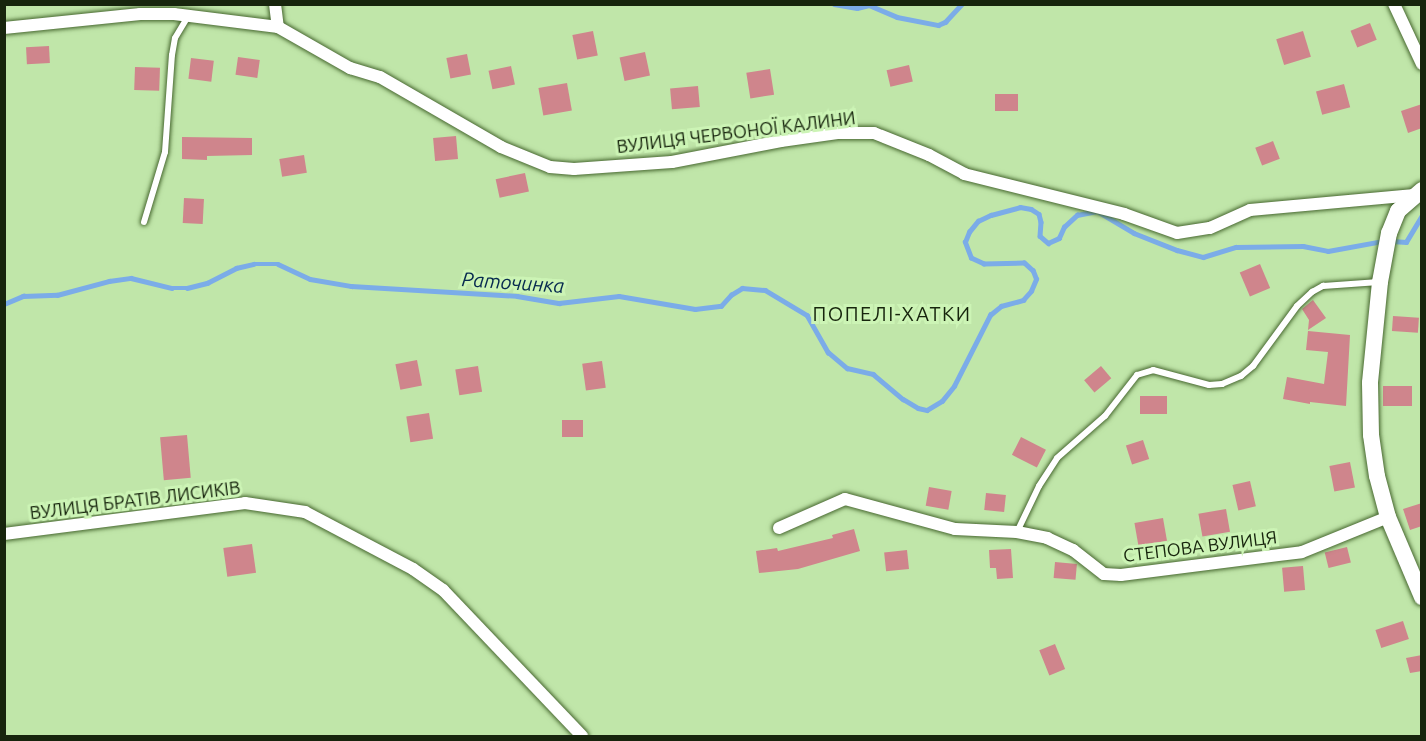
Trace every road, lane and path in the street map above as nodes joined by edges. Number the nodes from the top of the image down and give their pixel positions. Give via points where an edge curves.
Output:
1 (275, 4) edge
2 (1394, 4) edge
3 (188, 16) junction
4 (278, 27) junction
5 (4, 28) edge
6 (1422, 64) edge
7 (1418, 192) edge
8 (144, 222) dead end
9 (1380, 282) junction
10 (1388, 517) junction
11 (779, 528) dead end
12 (1017, 532) junction
13 (4, 534) edge
14 (1422, 597) edge
15 (582, 736) edge

1 - 4 street
2 - 6 street
3 - 4 street, ВУЛИЦЯ ЧЕРВОНОЇ КАЛИНИ
3 - 5 street, ВУЛИЦЯ ЧЕРВОНОЇ КАЛИНИ via 140,14
3 - 8 lane via 175,38 171,55 165,152
4 - 7 street, ВУЛИЦЯ ЧЕРВОНОЇ КАЛИНИ via 350,68 380,77 501,147 550,167 672,162 837,133 874,134 929,155 964,174 1124,214 1177,233 1210,228 1250,210
7 - 9 main road via 1398,212 1389,233
9 - 10 main road via 1370,383 1371,435
9 - 12 lane via 1323,286 1312,292 1297,306 1253,366 1222,384 1209,385 1153,370 1137,375 1105,416 1057,458
10 - 12 street, СТЕПОВА ВУЛИЦЯ via 1302,552 1121,575 1104,574 1072,550 1047,538
10 - 14 main road
11 - 12 street, СТЕПОВА ВУЛИЦЯ via 845,499 955,529
13 - 15 street, ВУЛИЦЯ БРАТІВ ЛИСИКІВ via 245,503 305,512 413,568 443,590

